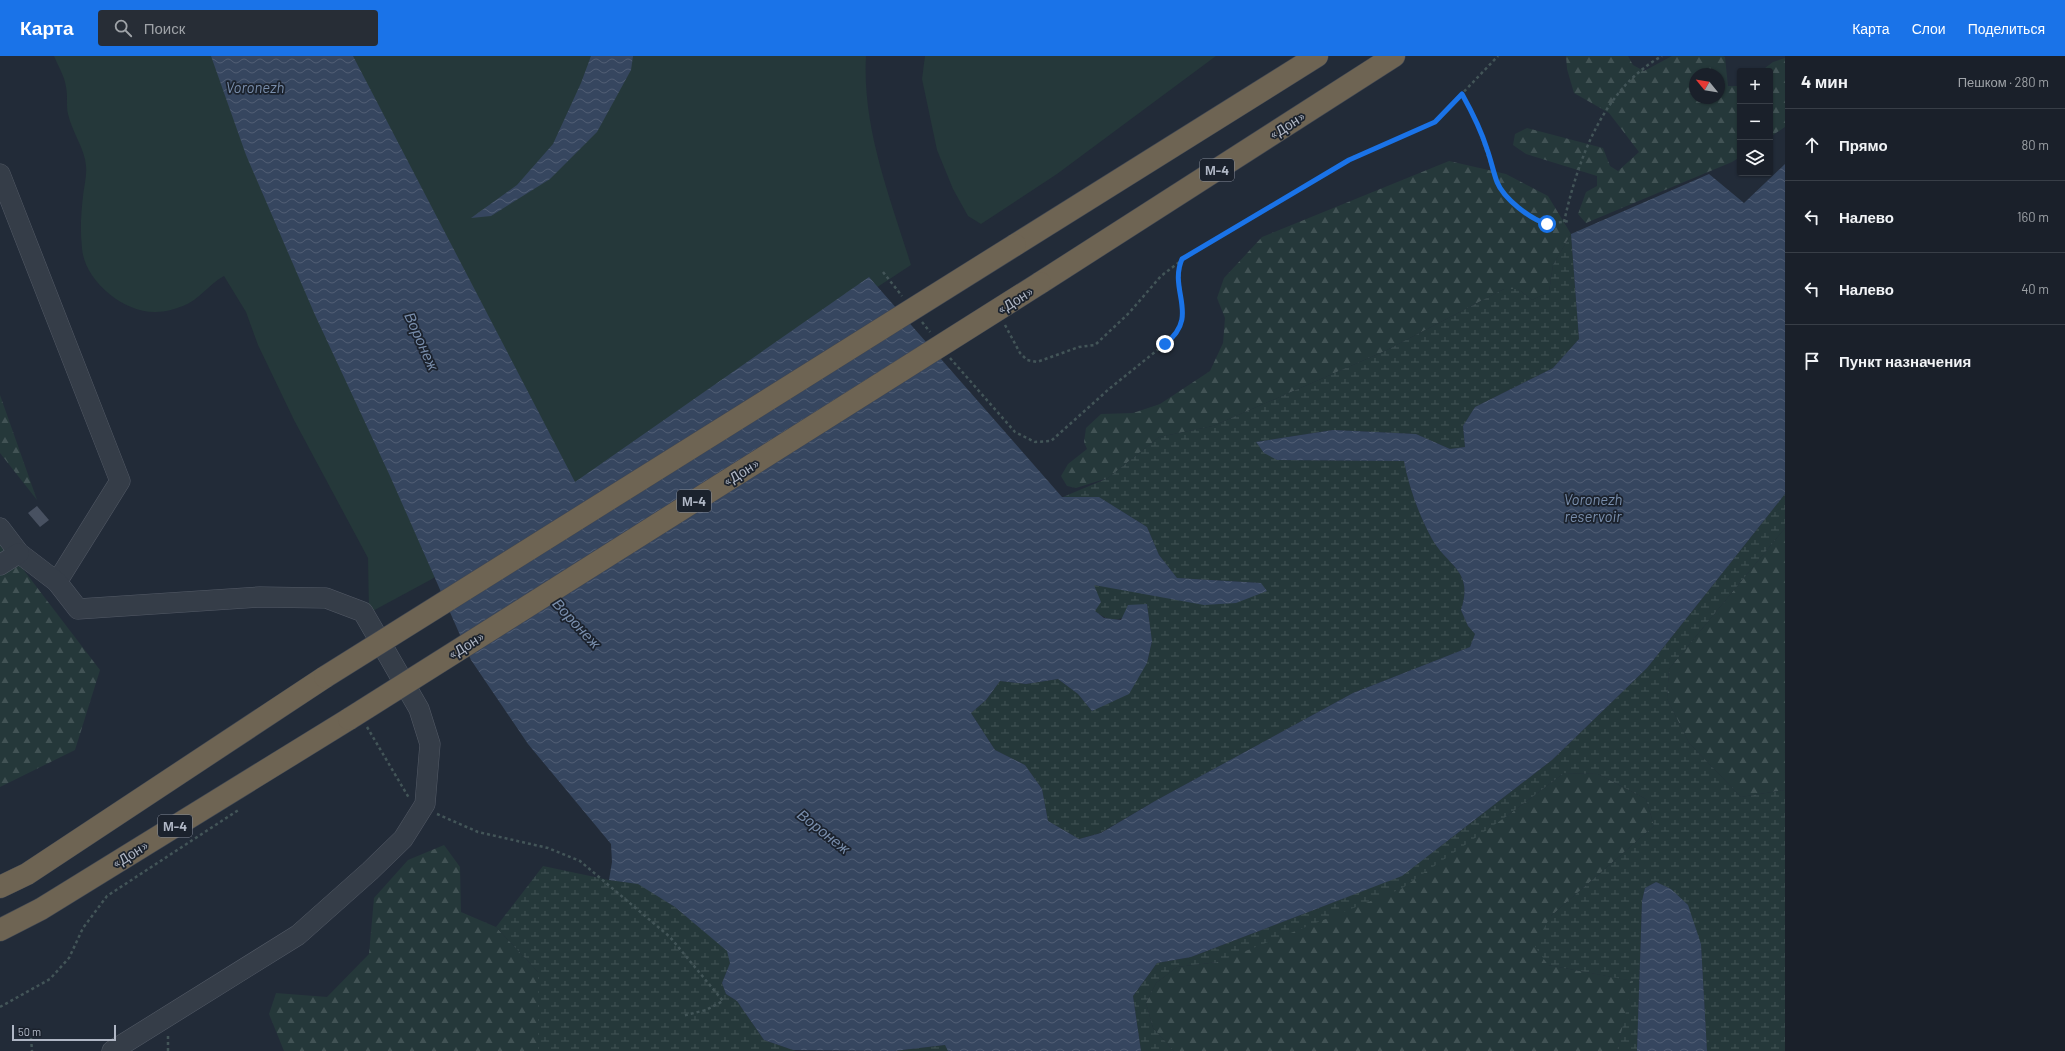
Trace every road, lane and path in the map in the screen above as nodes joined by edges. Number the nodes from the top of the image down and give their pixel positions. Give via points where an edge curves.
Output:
1 (1317, 56) edge
2 (1394, 56) edge
3 (1498, 56) edge
4 (1662, 56) edge
5 (1462, 94) junction
6 (0, 174) edge
7 (1569, 221) dead end
8 (1564, 222) junction
9 (1182, 259) junction
10 (883, 272) dead end
11 (905, 299) dead end
12 (918, 317) dead end
13 (1004, 324) dead end
14 (932, 335) dead end
15 (946, 353) dead end
16 (0, 528) edge
17 (19, 553) junction
18 (0, 565) edge
19 (57, 582) junction
20 (354, 725) junction
21 (425, 804) junction
22 (246, 805) dead end
23 (0, 887) edge
24 (0, 930) edge
25 (0, 1007) edge
26 (682, 1016) dead end
27 (31, 1038) dead end
28 (32, 1051) edge
29 (112, 1051) edge

1 - 23 highway, bridge via 325,677 27,874
2 - 20 highway, «Дон» / М-4, bridge
3 - 5 path
4 - 8 path via 1623,85 1602,116 1584,154
5 - 8 path via 1474,115 1497,183 1514,204 1537,221 1547,224
5 - 9 path via 1435,122 1349,160
6 - 19 lane via 120,480
7 - 8 path
9 - 13 path via 1161,276 1129,313 1095,345 1079,347 1037,362 1027,360 1020,353
9 - 15 path via 1179,267 1183,314 1182,325 1176,336 1051,441 1035,442 1015,432
10 - 11 path
12 - 14 path
16 - 17 lane
17 - 18 lane
17 - 19 lane
19 - 21 lane via 78,609 260,597 326,598 363,612 419,709 430,744
20 - 21 path via 366,726 408,797
20 - 24 highway, «Дон» / М-4 via 41,909
21 - 26 path via 441,817 478,832 548,848 580,862 670,937 723,1001 706,1010
21 - 29 lane via 403,839 298,935
22 - 25 path via 107,896 83,928 69,958 50,979
27 - 28 path

